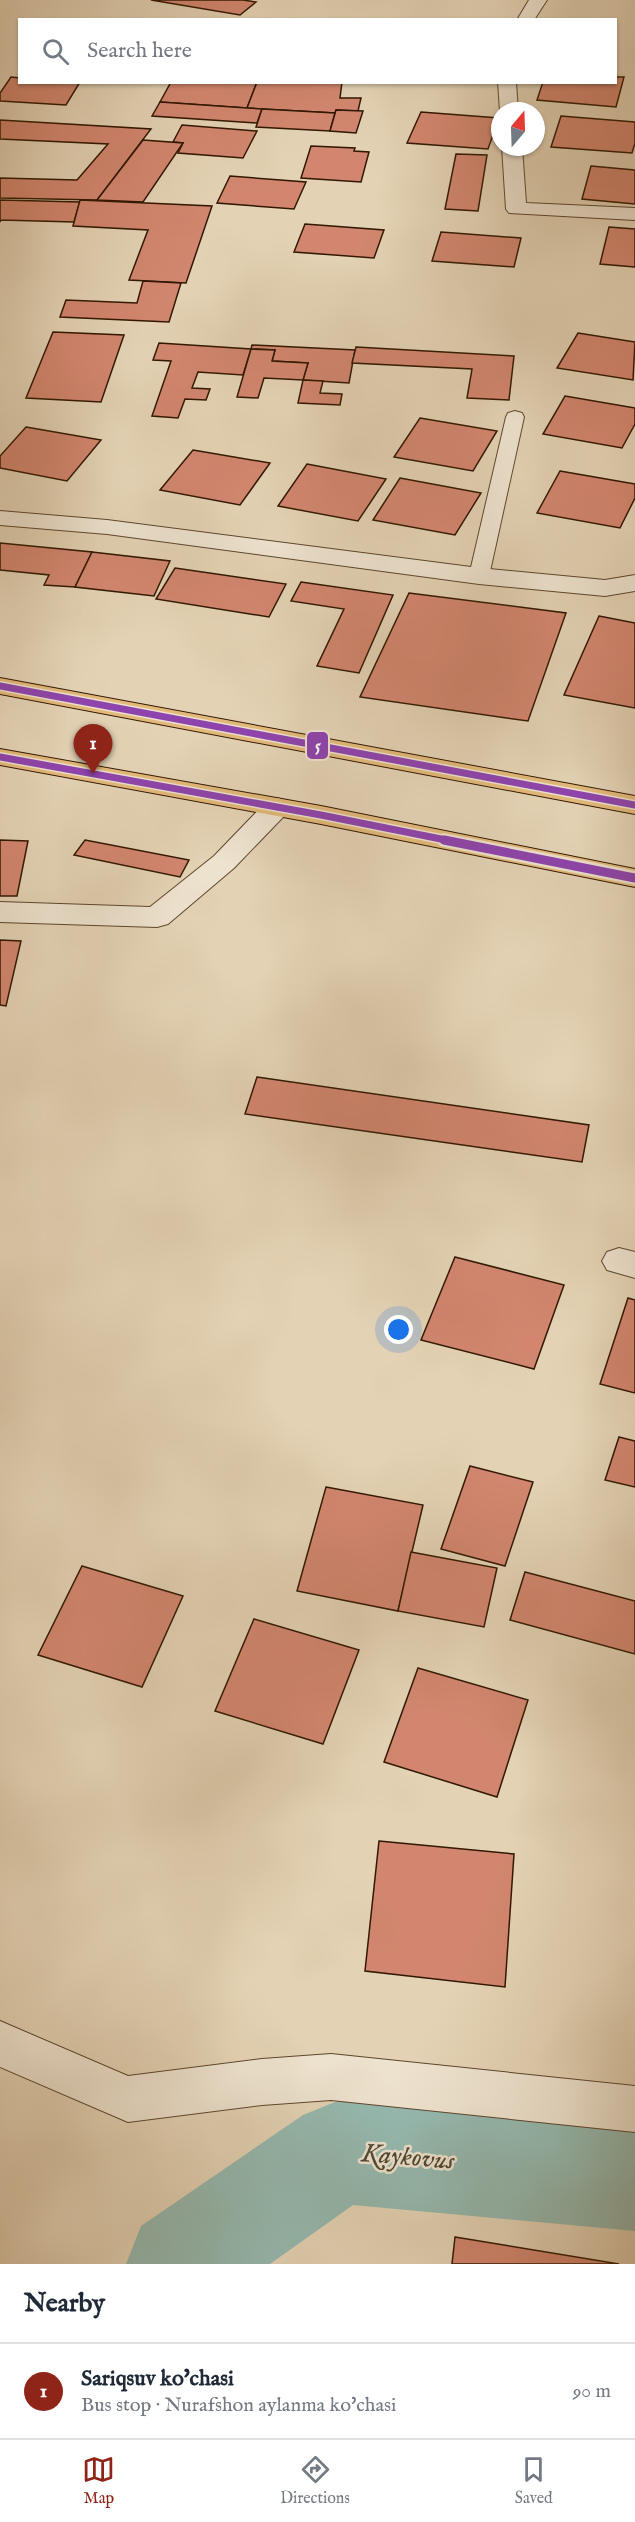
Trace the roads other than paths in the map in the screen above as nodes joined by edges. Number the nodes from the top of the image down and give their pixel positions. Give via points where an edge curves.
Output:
1 (538, 0) edge
2 (526, 18) edge
3 (507, 84) edge
4 (508, 102) edge
5 (513, 156) edge
6 (635, 214) edge
7 (515, 417) dead end
8 (0, 518) edge
9 (479, 576) junction
10 (635, 583) edge
11 (0, 686) edge
12 (0, 757) edge
13 (635, 805) edge
14 (277, 807) junction
15 (635, 878) edge
16 (0, 912) edge
17 (0, 2044) edge
18 (635, 2109) edge

1 - 2 street
3 - 4 street
5 - 6 street via 516,209
7 - 9 lane
8 - 9 street via 107,526
9 - 10 street via 605,588
11 - 13 main road
12 - 14 main road
14 - 15 main road
14 - 16 street via 224,862 157,917
17 - 18 street via 128,2099 331,2077

